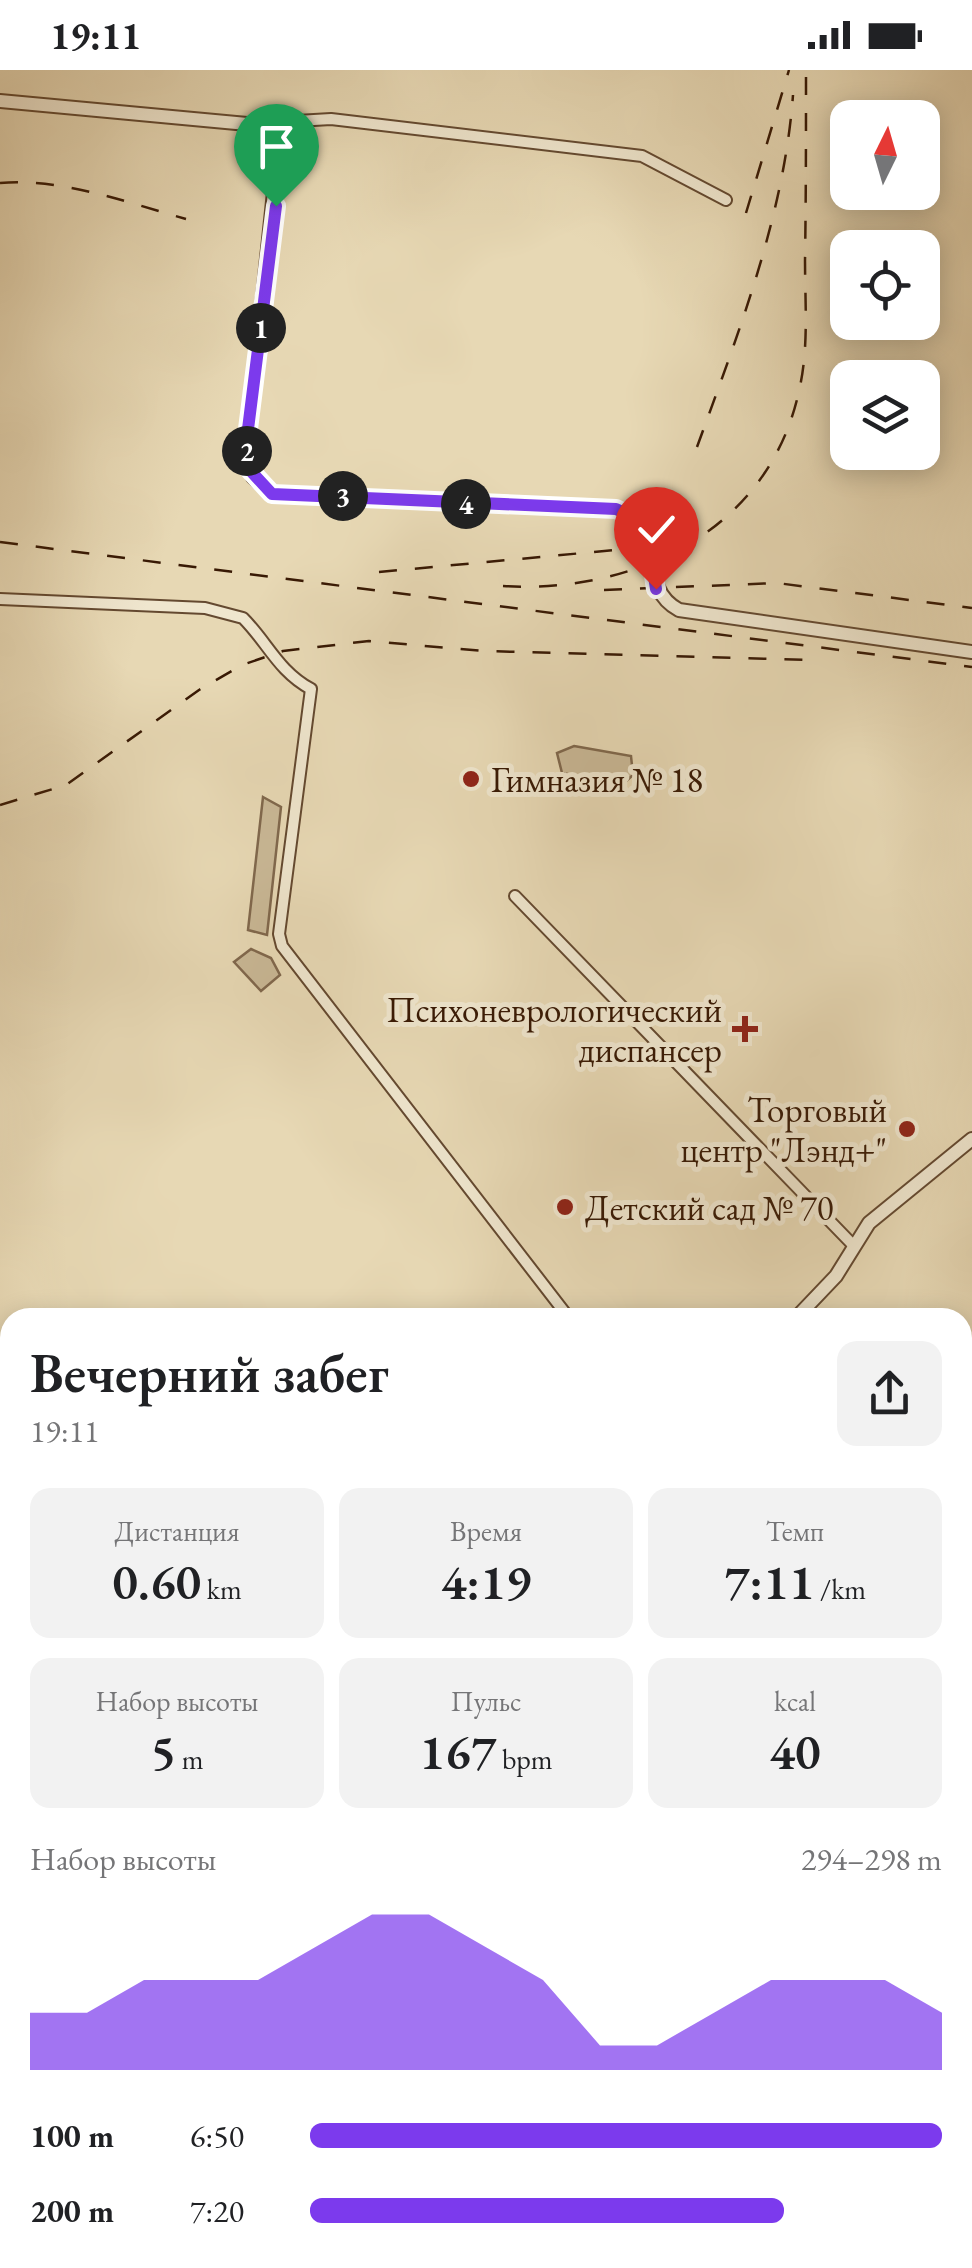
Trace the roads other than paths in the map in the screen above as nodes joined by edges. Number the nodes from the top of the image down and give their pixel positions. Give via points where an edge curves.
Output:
1 (0, 101) edge
2 (247, 124) junction
3 (726, 200) dead end
4 (0, 599) edge
5 (972, 652) edge
6 (515, 896) dead end
7 (972, 1138) edge
8 (853, 1245) junction
9 (562, 1308) edge
10 (806, 1308) edge

1 - 2 street
2 - 3 street via 330,119 642,156
2 - 5 street via 272,140 278,154 247,437 248,468 260,485 285,496 616,509 642,524 656,589 679,610
4 - 9 street via 205,608 242,618 269,656 311,689 282,946
6 - 8 street
7 - 8 street via 869,1222
8 - 10 street via 836,1276

